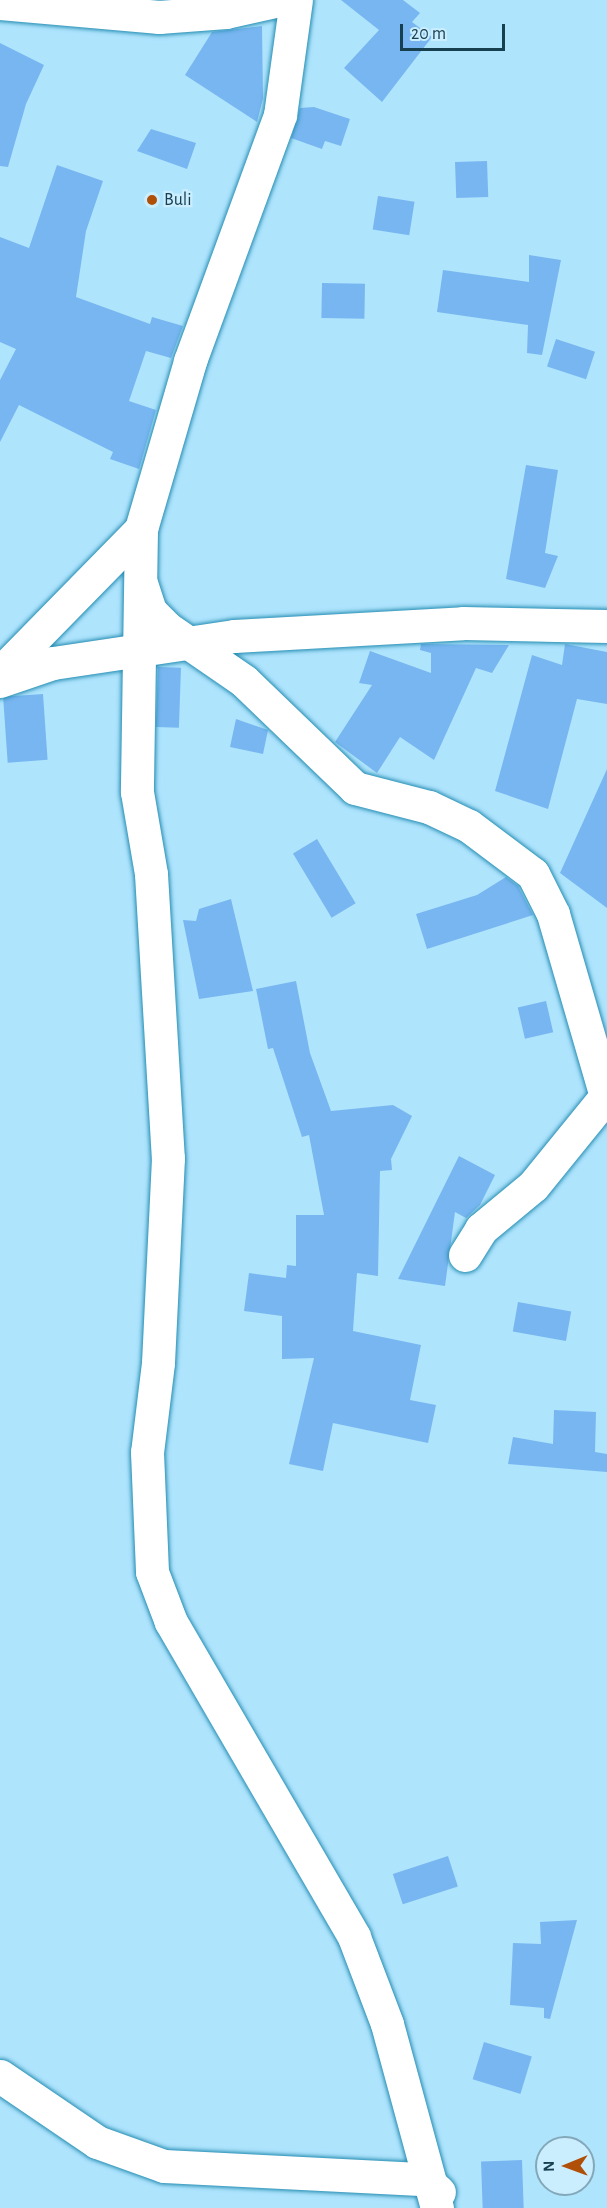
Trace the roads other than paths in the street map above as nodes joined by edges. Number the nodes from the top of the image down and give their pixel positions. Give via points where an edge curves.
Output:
1 (279, 0) edge
2 (296, 0) edge
3 (0, 3) edge
4 (141, 529) junction
5 (140, 576) junction
6 (607, 626) edge
7 (194, 642) junction
8 (137, 651) junction
9 (0, 673) edge
10 (0, 681) edge
11 (607, 1096) edge
12 (465, 1255) dead end
13 (0, 2076) edge
14 (431, 2193) edge
15 (455, 2208) edge

1 - 3 street via 226,12 159,17
2 - 4 street via 280,115 190,361
4 - 5 street
4 - 9 street
5 - 7 street via 150,611
5 - 8 street
6 - 7 street via 463,623
7 - 8 street
7 - 11 street via 244,681 355,788 429,807 469,826 533,874 553,914
8 - 10 street via 53,663
8 - 14 street via 137,792 151,874 168,1158 158,1363 147,1452 152,1572 171,1622 354,1937 387,2024
11 - 12 street via 533,1186 481,1229
13 - 14 street via 97,2142 164,2166
14 - 15 street

